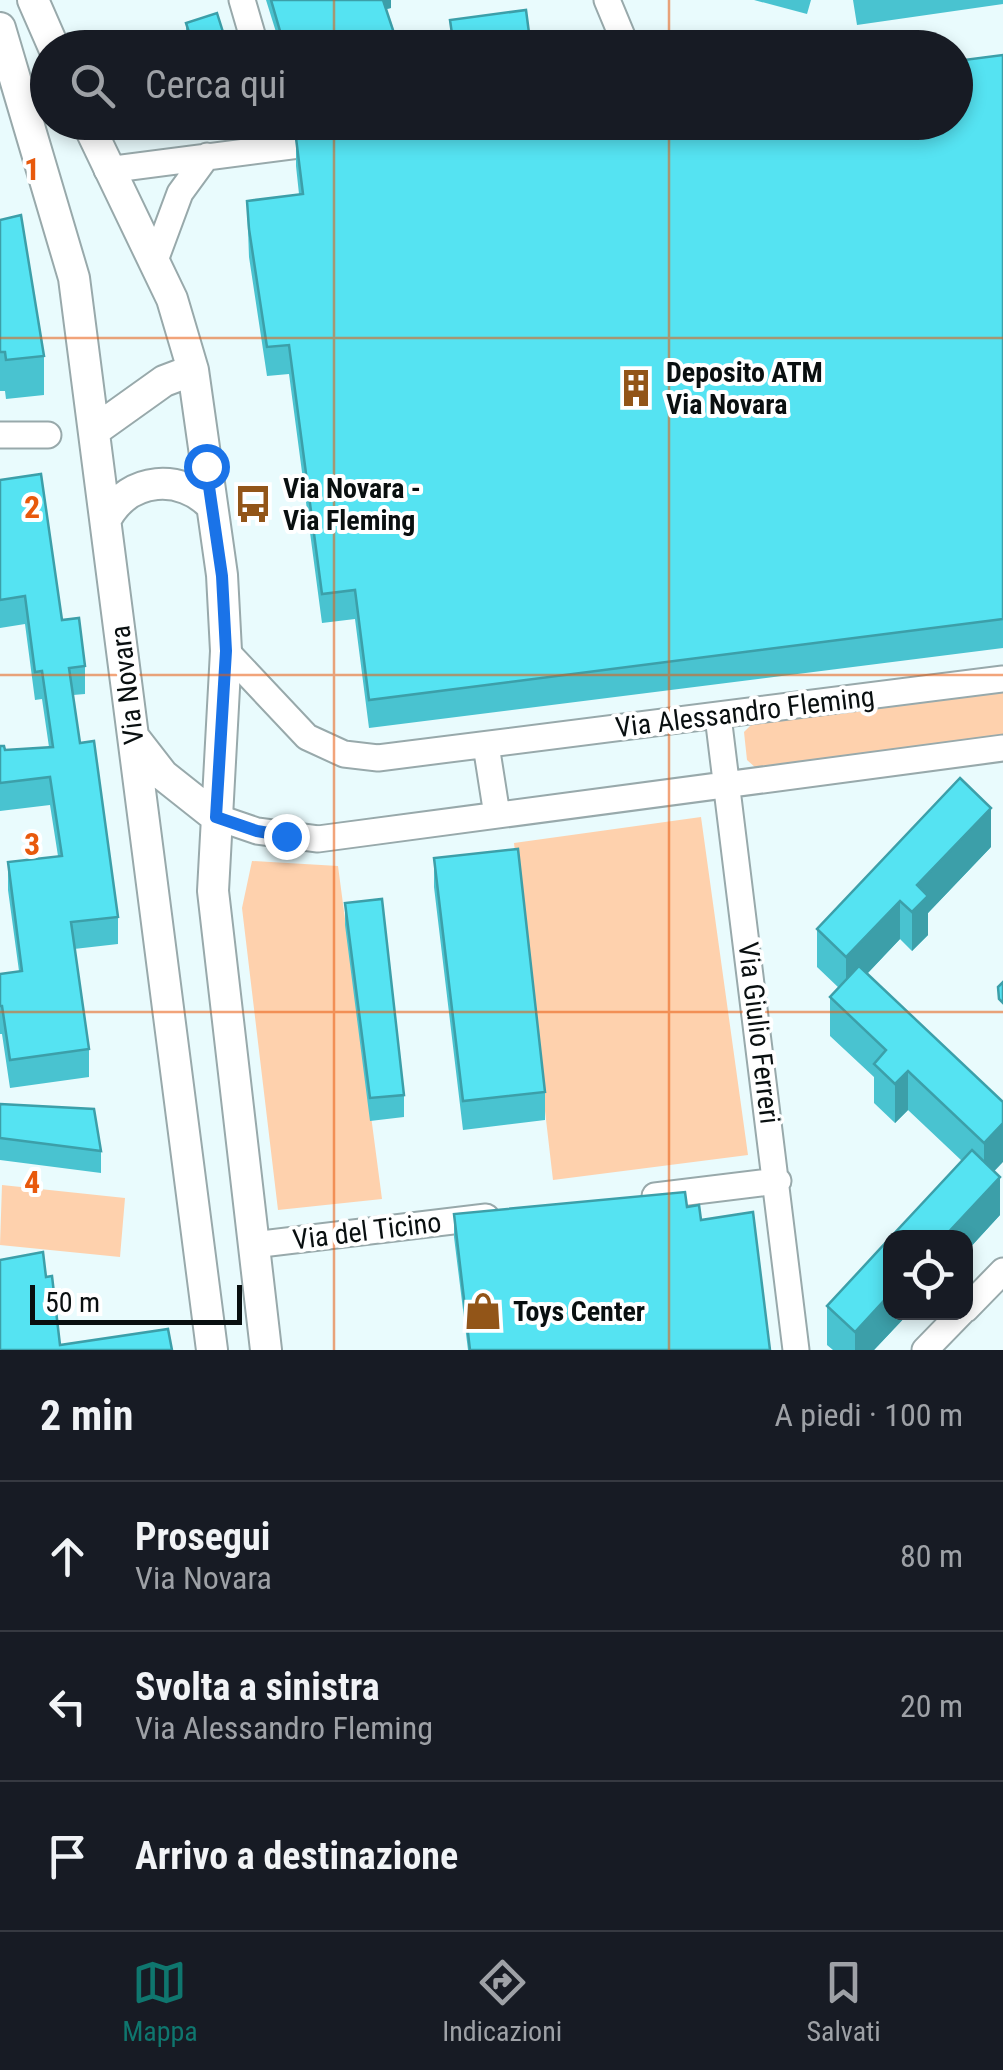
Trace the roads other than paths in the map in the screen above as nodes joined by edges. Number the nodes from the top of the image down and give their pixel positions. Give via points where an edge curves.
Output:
1 (34, 0) edge
2 (242, 0) edge
3 (607, 0) edge
4 (0, 28) edge
5 (46, 30) edge
6 (251, 30) edge
7 (620, 30) edge
8 (30, 129) edge
9 (33, 140) edge
10 (94, 140) edge
11 (262, 140) edge
12 (207, 156) junction
13 (107, 170) junction
14 (154, 263) junction
15 (194, 370) junction
16 (94, 430) junction
17 (0, 435) edge
18 (48, 435) dead end
19 (212, 506) junction
20 (107, 517) junction
21 (226, 651) junction
22 (1003, 679) edge
23 (718, 716) junction
24 (133, 736) junction
25 (486, 745) junction
26 (1003, 748) edge
27 (728, 784) junction
28 (498, 815) junction
29 (216, 817) junction
30 (778, 1181) junction
31 (630, 1200) edge
32 (513, 1214) edge
33 (253, 1245) junction
34 (1003, 1271) edge
35 (973, 1302) edge
36 (955, 1320) edge
37 (212, 1350) edge
38 (266, 1350) edge
39 (796, 1350) edge
40 (925, 1350) edge

1 - 5 street
2 - 6 street
3 - 7 street
4 - 8 street, Via Novara
9 - 16 street, Via Novara via 74,278
10 - 13 street
11 - 12 street
12 - 13 street
12 - 14 street via 180,193
13 - 14 street
14 - 15 street
15 - 16 street via 164,381
15 - 19 street
16 - 20 street, Via Novara
17 - 18 street
19 - 20 street via 180,484 152,483 125,494
19 - 21 street
20 - 24 street, Via Novara
21 - 25 street, Via Alessandro Fleming via 308,737 344,754 378,758
21 - 29 street
22 - 23 street, Via Alessandro Fleming
23 - 25 street, Via Alessandro Fleming
23 - 27 street, Via Giulio Ferreri
24 - 29 street via 163,775
24 - 37 street, Via Novara
25 - 28 street
26 - 27 street
27 - 28 street
27 - 30 street, Via Giulio Ferreri
28 - 29 street via 318,838 257,831
29 - 33 street via 212,892
30 - 31 street
30 - 39 street, Via Giulio Ferreri
32 - 33 street, Via del Ticino
33 - 38 street
34 - 35 street
36 - 40 street

